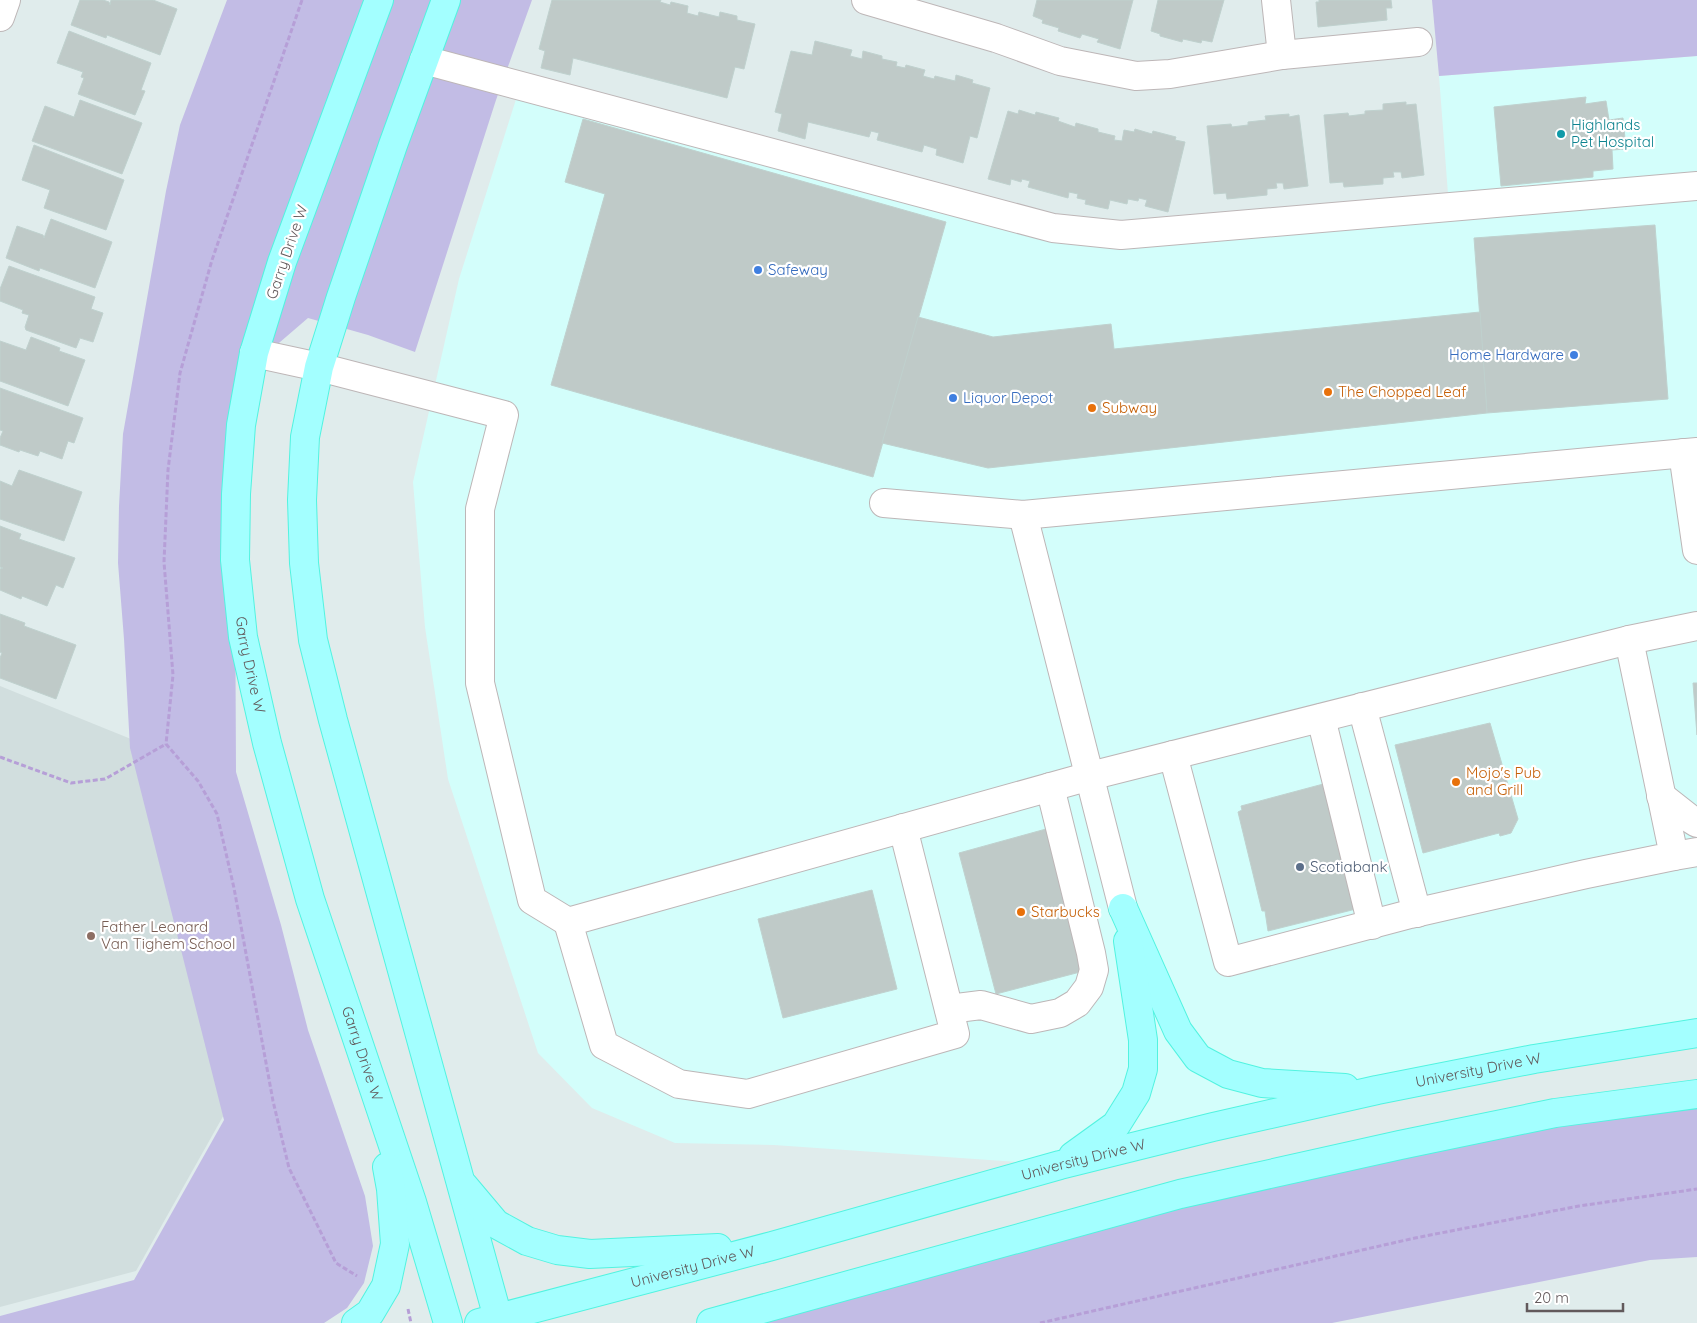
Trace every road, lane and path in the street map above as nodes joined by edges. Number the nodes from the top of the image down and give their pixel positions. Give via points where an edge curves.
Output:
1 (6, 0) edge
2 (379, 0) edge
3 (446, 0) edge
4 (866, 0) edge
5 (1276, 0) edge
6 (0, 17) edge
7 (1418, 42) dead end
8 (1282, 54) junction
9 (424, 60) junction
10 (1697, 186) edge
11 (254, 353) junction
12 (320, 367) junction
13 (1690, 452) edge
14 (884, 503) dead end
15 (1023, 515) junction
16 (1697, 550) edge
17 (1697, 626) edge
18 (1629, 640) junction
19 (1362, 707) junction
20 (1321, 718) junction
21 (166, 744) dead end
22 (1172, 755) junction
23 (0, 757) edge
24 (1090, 776) junction
25 (1050, 787) junction
26 (1661, 796) junction
27 (1697, 823) edge
28 (903, 828) junction
29 (1685, 854) edge
30 (1123, 908) junction
31 (1417, 913) junction
32 (568, 922) junction
33 (1372, 925) junction
34 (949, 1009) junction
35 (1697, 1033) edge
36 (364, 1058) junction
37 (1377, 1090) junction
38 (1697, 1094) edge
39 (1060, 1165) junction
40 (460, 1181) junction
41 (1697, 1189) edge
42 (772, 1246) junction
43 (407, 1306) dead end
44 (492, 1321) edge
45 (356, 1323) edge
46 (411, 1323) edge
47 (448, 1323) edge
48 (711, 1323) edge
49 (1040, 1323) edge

1 - 6 street
2 - 11 main road, Garry Drive W via 282,262
3 - 9 main road
4 - 8 street via 996,38 1060,61 1136,76 1170,74
5 - 8 street
7 - 8 street
9 - 10 street via 1053,228 1122,235
9 - 12 main road via 347,279
11 - 12 street
11 - 36 main road, Garry Drive W via 241,424 236,494 234,560 243,637 267,742 310,899
12 - 32 street via 504,415 480,508 480,683 532,900
12 - 40 main road via 305,437 302,500 304,563 313,640
13 - 15 street
13 - 16 street
14 - 15 street
15 - 24 street
17 - 18 street
18 - 19 street
18 - 26 street
19 - 20 street
19 - 31 street
20 - 22 street
20 - 33 street
21 - 23 path via 106,779 71,783
22 - 24 street
22 - 33 street via 1228,962
24 - 25 street
24 - 30 street
25 - 28 street
25 - 34 street via 1091,954 1094,970 1089,987 1077,1003 1060,1013 1031,1019 981,1005
26 - 27 street
26 - 29 street
28 - 32 street
28 - 34 street
29 - 31 street
30 - 37 main road via 1178,1031 1198,1058 1228,1074 1262,1083
30 - 39 main road via 1143,1040 1143,1069 1136,1093 1116,1125
31 - 33 street
32 - 34 street via 604,1045 679,1084 748,1094 955,1034
35 - 37 main road, University Drive W via 1534,1059
36 - 45 main road via 392,1189 395,1244 386,1286 370,1312
36 - 47 main road, Garry Drive W
37 - 39 main road, University Drive W
38 - 48 main road via 1554,1113 1180,1194
39 - 42 main road, University Drive W
40 - 42 main road via 496,1224 528,1241 557,1250 590,1254
40 - 44 main road
41 - 49 path via 1579,1206 1415,1238
42 - 44 main road, University Drive W
43 - 46 path

